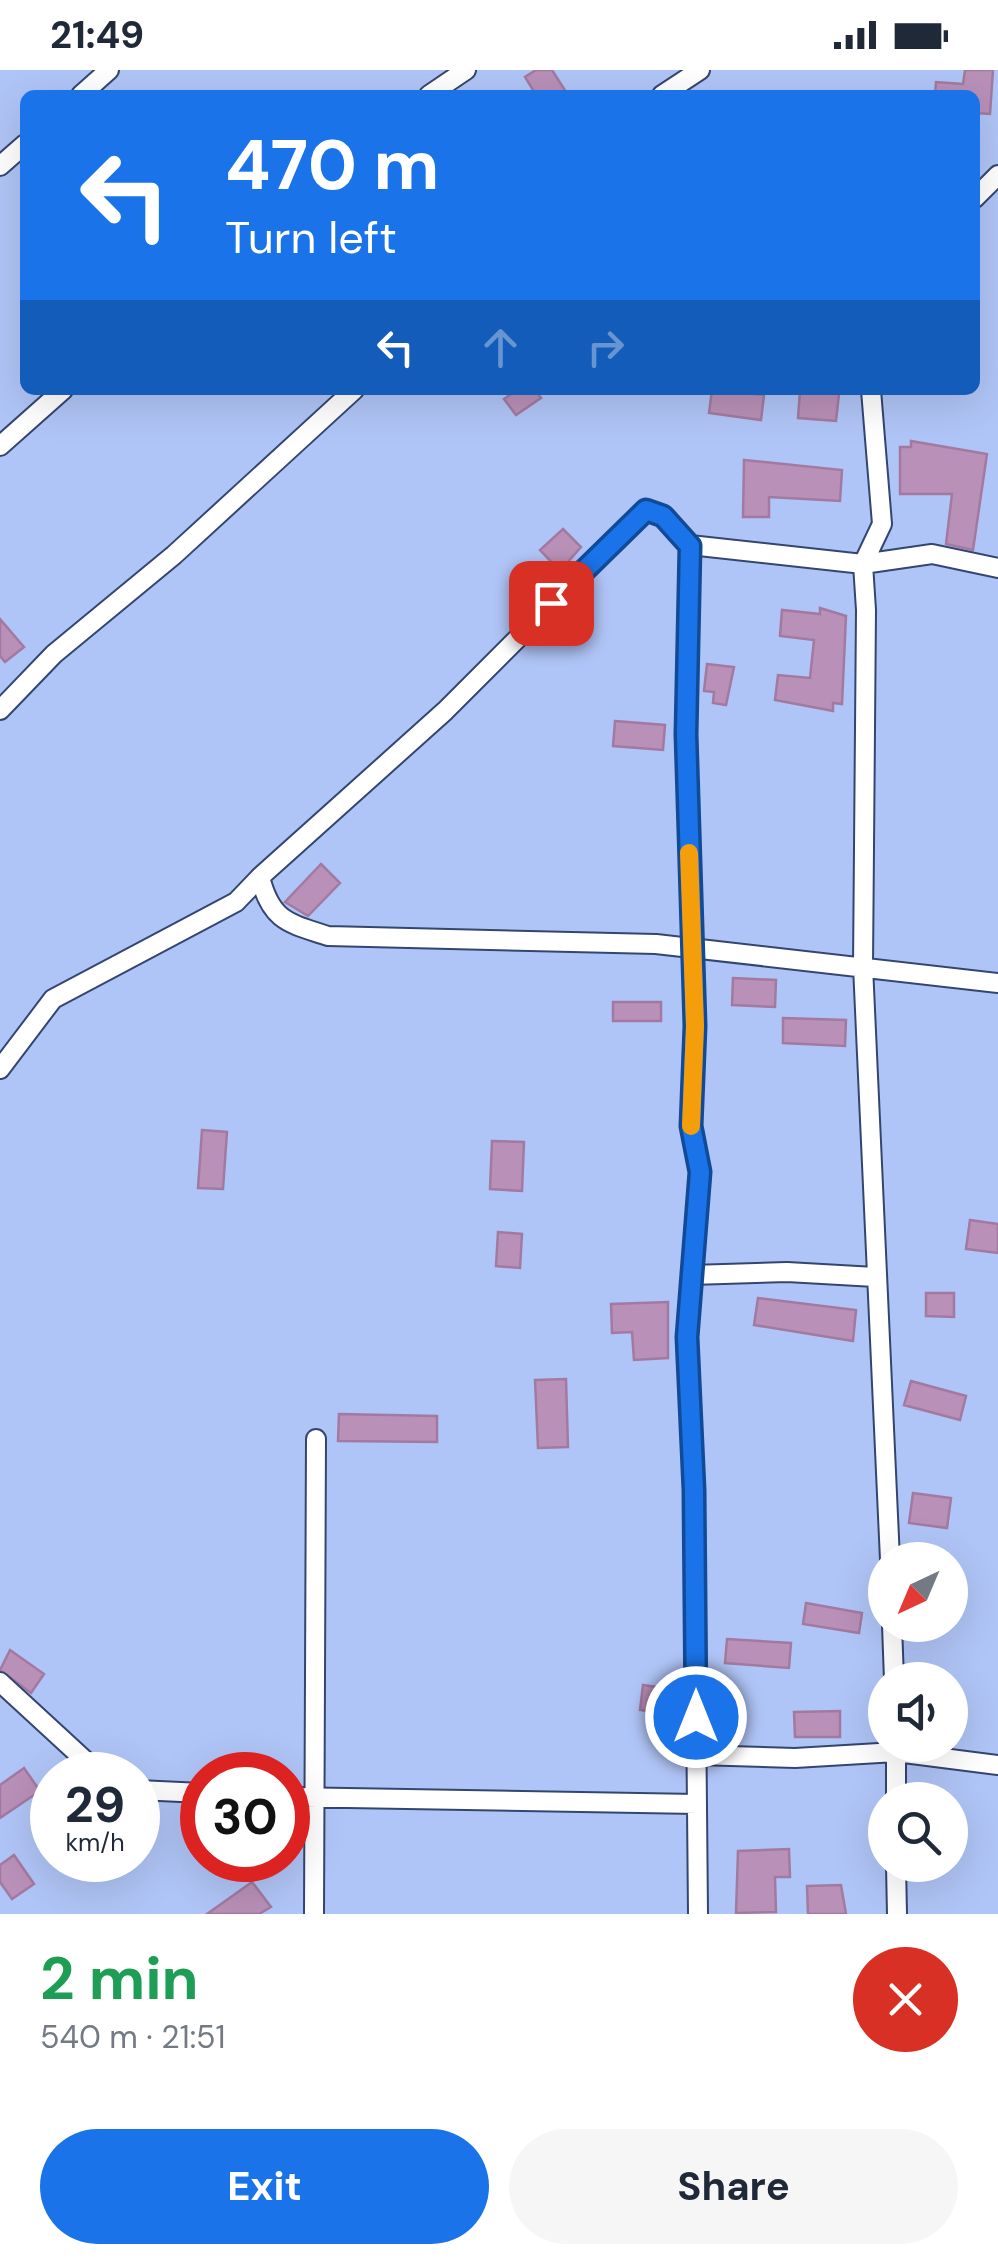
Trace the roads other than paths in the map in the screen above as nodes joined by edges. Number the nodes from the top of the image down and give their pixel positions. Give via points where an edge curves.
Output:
1 (110, 70) edge
2 (466, 70) edge
3 (700, 70) edge
4 (87, 90) edge
5 (436, 90) edge
6 (670, 90) edge
7 (20, 148) edge
8 (0, 166) edge
9 (998, 175) edge
10 (980, 193) edge
11 (57, 395) edge
12 (349, 395) edge
13 (871, 395) edge
14 (0, 446) edge
15 (690, 546) junction
16 (862, 564) junction
17 (998, 568) edge
18 (0, 710) edge
19 (260, 877) junction
20 (692, 947) junction
21 (862, 966) junction
22 (998, 983) edge
23 (0, 1069) edge
24 (691, 1275) junction
25 (875, 1277) junction
26 (316, 1439) dead end
27 (889, 1542) edge
28 (0, 1682) edge
29 (868, 1751) edge
30 (76, 1752) edge
31 (696, 1755) junction
32 (968, 1761) edge
33 (998, 1766) edge
34 (310, 1798) edge
35 (316, 1798) junction
36 (697, 1804) junction
37 (896, 1882) edge
38 (314, 1914) edge
39 (698, 1914) edge
40 (896, 1914) edge

1 - 4 street
2 - 5 street
3 - 6 street
7 - 8 street
9 - 10 street
11 - 14 street
12 - 18 street via 174,556 54,654
13 - 16 street via 882,524
15 - 16 street
15 - 19 street via 663,516 646,510 632,518 446,711
15 - 20 street
16 - 17 street via 932,554
16 - 21 street
19 - 20 street via 267,906 287,922 328,936
19 - 23 street via 236,902 53,1000
20 - 21 street
20 - 24 street via 691,1126 700,1172
21 - 22 street
21 - 25 street
24 - 25 street
24 - 31 street
25 - 27 street
26 - 35 street
28 - 30 street
29 - 31 street via 795,1758
31 - 36 street
32 - 33 street
34 - 35 street
35 - 36 street
35 - 38 street
36 - 39 street
37 - 40 street

